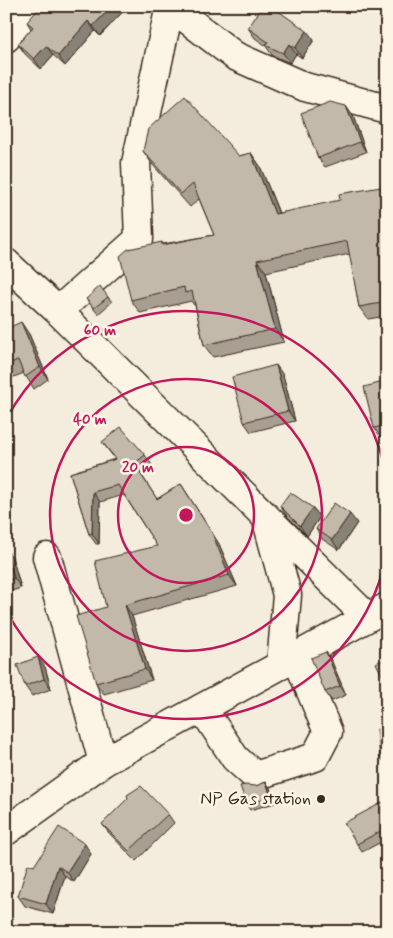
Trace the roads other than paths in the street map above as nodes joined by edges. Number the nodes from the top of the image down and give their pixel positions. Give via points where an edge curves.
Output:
1 (36, 6) edge
2 (170, 6) edge
3 (6, 38) edge
4 (387, 109) edge
5 (6, 263) edge
6 (58, 311) junction
7 (265, 516) junction
8 (47, 557) dead end
9 (377, 612) edge
10 (288, 661) junction
11 (202, 708) junction
12 (102, 762) junction
13 (6, 831) edge

1 - 3 street
2 - 4 street via 235,56 305,87
2 - 6 street via 136,163 139,239
5 - 6 street
6 - 7 street
7 - 9 street
7 - 10 street via 287,595
8 - 12 street
9 - 10 street
10 - 11 street
10 - 11 street via 328,732 315,757 255,776 235,758
11 - 12 street
12 - 13 street

